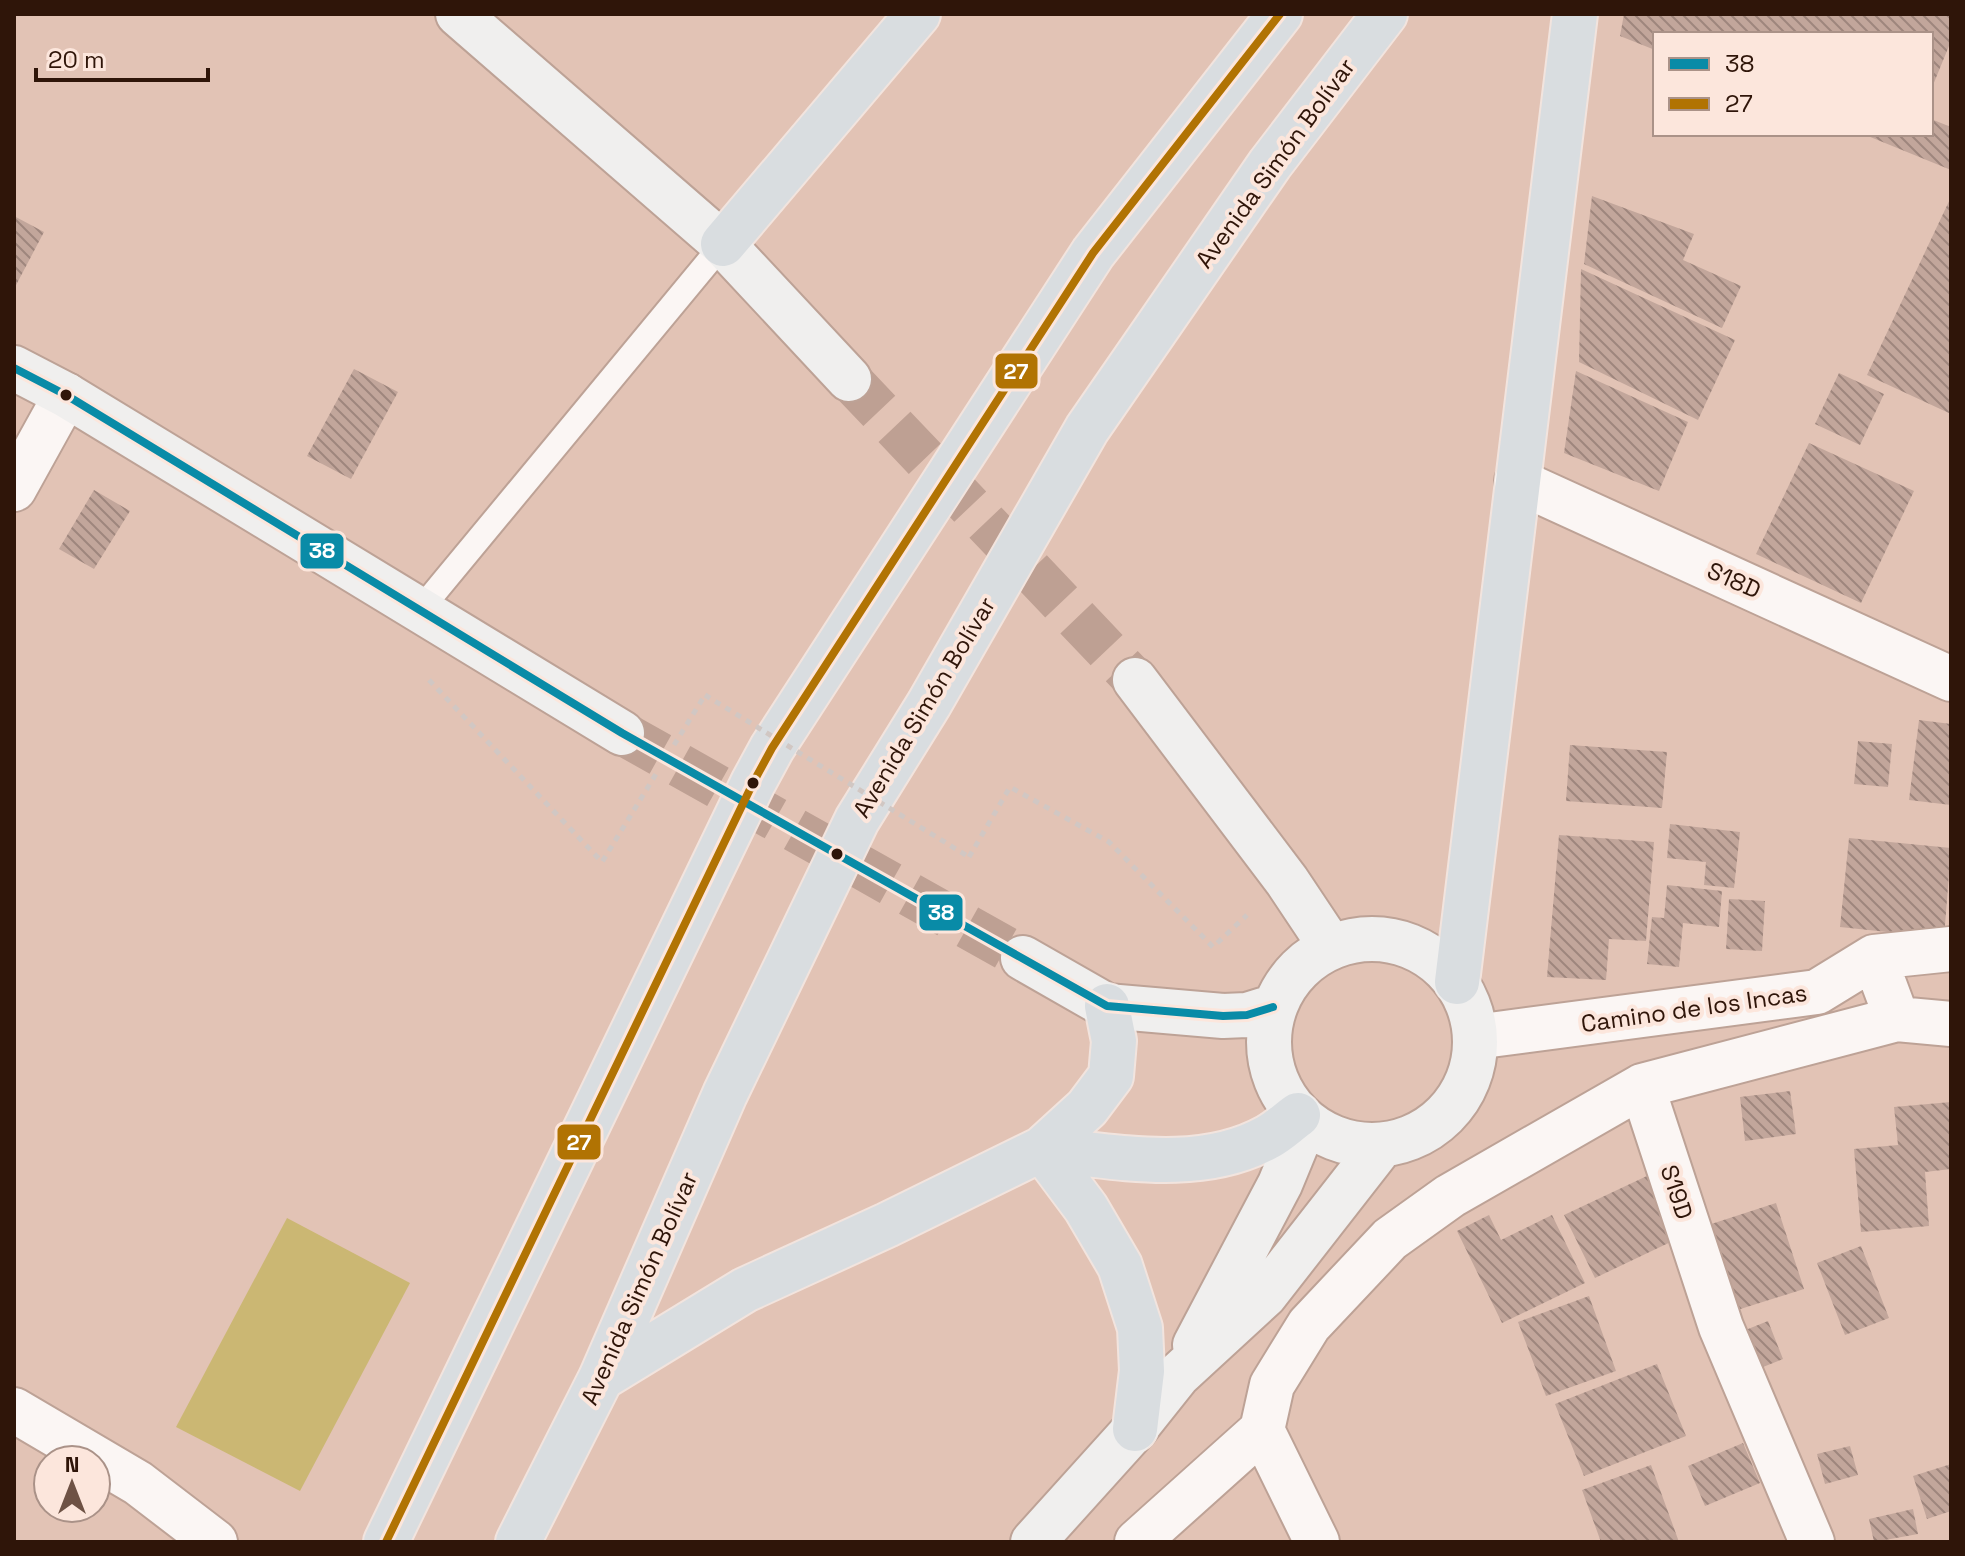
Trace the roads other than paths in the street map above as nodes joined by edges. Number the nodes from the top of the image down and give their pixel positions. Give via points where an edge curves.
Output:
1 (458, 14) edge
2 (918, 14) edge
3 (1280, 14) edge
4 (1385, 14) edge
5 (1575, 14) edge
6 (723, 244) junction
7 (14, 368) edge
8 (849, 379) tunnel mouth
9 (66, 395) junction
10 (1517, 481) junction
11 (14, 489) edge
12 (430, 616) junction
13 (1951, 679) edge
14 (1135, 680) tunnel mouth
15 (622, 733) tunnel mouth
16 (1331, 947) junction
17 (1951, 949) edge
18 (1874, 957) junction
19 (1023, 958) tunnel mouth
20 (1457, 982) junction
21 (1107, 1006) junction
22 (1273, 1007) junction
23 (1897, 1019) junction
24 (1951, 1024) edge
25 (1475, 1037) junction
26 (1642, 1086) junction
27 (1302, 1118) junction
28 (1382, 1145) junction
29 (1042, 1149) junction
30 (1178, 1375) junction
31 (601, 1378) junction
32 (14, 1410) edge
33 (1135, 1429) junction
34 (1262, 1430) junction
35 (215, 1542) edge
36 (386, 1542) edge
37 (518, 1542) edge
38 (1033, 1542) edge
39 (1137, 1542) edge
40 (1317, 1542) edge
41 (1812, 1542) edge

1 - 6 street
2 - 6 highway
3 - 36 highway via 1093,253 772,748
4 - 31 highway, Avenida Simón Bolívar via 1270,164 1087,429 857,820 725,1094
5 - 10 highway
6 - 8 street
6 - 12 lane
7 - 9 street
9 - 11 street
9 - 12 street
10 - 13 street, S18D
10 - 20 highway
12 - 15 street
14 - 16 street
16 - 20 street via 1354,940 1401,942 1442,965
16 - 22 street via 1307,961
17 - 18 street, Camino de los Incas
18 - 23 street
18 - 25 street, Camino de los Incas via 1817,992
19 - 21 street
20 - 25 street via 1471,1008
21 - 22 street via 1223,1016
21 - 29 highway via 1114,1041 1111,1076 1087,1108
22 - 27 street via 1269,1064 1280,1091
23 - 24 street
23 - 26 street
25 - 28 street via 1473,1068 1460,1097 1439,1120 1412,1137
26 - 34 street via 1450,1196 1390,1239 1309,1325 1272,1385
26 - 41 street, S19D via 1721,1327
27 - 28 street via 1322,1133 1351,1143
27 - 29 highway via 1239,1150 1196,1159
27 - 30 street via 1280,1184
28 - 30 street via 1265,1295
29 - 31 highway via 745,1290
29 - 33 highway via 1120,1266 1140,1328 1142,1371
30 - 33 street
31 - 37 highway, Avenida Simón Bolívar
32 - 35 street via 138,1483
33 - 38 street
34 - 39 street
34 - 40 street

